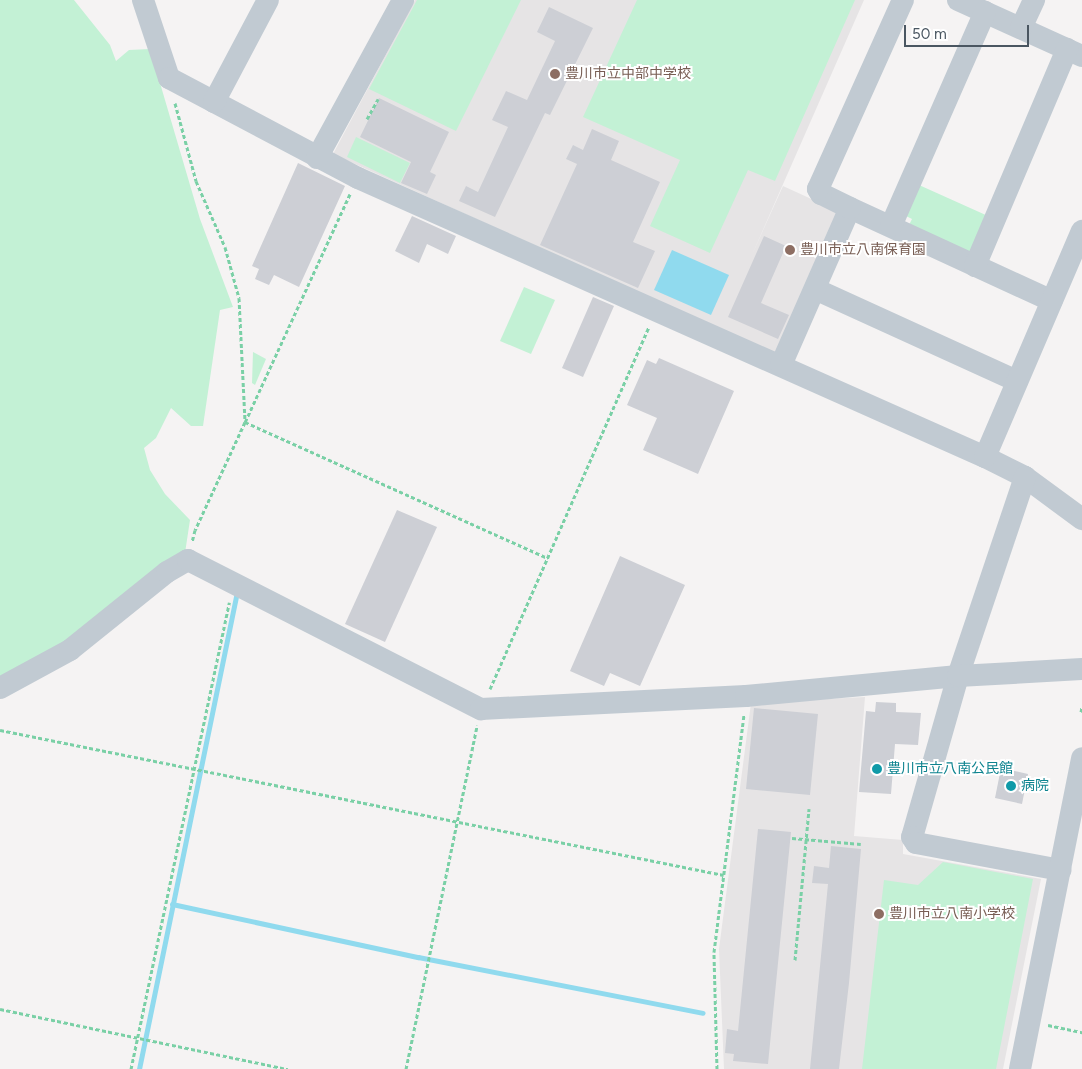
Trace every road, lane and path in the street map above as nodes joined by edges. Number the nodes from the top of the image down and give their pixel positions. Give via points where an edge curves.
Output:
1 (143, 0) edge
2 (268, 0) edge
3 (403, 0) edge
4 (903, 0) edge
5 (958, 0) edge
6 (1034, 0) edge
7 (985, 12) junction
8 (1021, 28) junction
9 (1074, 52) edge
10 (169, 78) junction
11 (378, 99) dead end
12 (214, 102) junction
13 (367, 119) dead end
14 (317, 158) junction
15 (358, 178) junction
16 (850, 208) junction
17 (891, 226) junction
18 (1082, 231) edge
19 (975, 266) junction
20 (815, 289) junction
21 (1052, 301) junction
22 (655, 312) junction
23 (781, 365) junction
24 (1018, 381) junction
25 (245, 422) junction
26 (985, 457) junction
27 (1025, 478) junction
28 (1082, 519) edge
29 (548, 558) junction
30 (188, 560) junction
31 (233, 582) junction
32 (1082, 669) edge
33 (958, 676) junction
34 (0, 688) edge
35 (746, 696) junction
36 (1082, 707) edge
37 (481, 709) junction
38 (1081, 712) edge
39 (0, 730) edge
40 (1082, 758) edge
41 (193, 769) junction
42 (810, 809) dead end
43 (456, 823) junction
44 (792, 838) dead end
45 (807, 840) junction
46 (861, 844) dead end
47 (1060, 870) junction
48 (724, 875) junction
49 (795, 960) dead end
50 (0, 1009) edge
51 (1029, 1021) junction
52 (1082, 1032) edge
53 (138, 1039) junction
54 (131, 1069) edge
55 (288, 1069) edge
56 (406, 1069) edge
57 (717, 1069) edge
58 (1020, 1069) edge

1 - 10 street
2 - 12 street
3 - 14 street
4 - 16 street via 818,189 821,194
5 - 7 street
6 - 8 street
7 - 8 street
7 - 17 street
8 - 9 street
9 - 19 street
10 - 12 street
10 - 25 path via 196,181 225,247 240,298
11 - 13 path
12 - 14 street
14 - 15 street
15 - 22 street
15 - 25 path
16 - 17 street
16 - 20 street
17 - 19 street
18 - 21 street
19 - 21 street
20 - 23 street
20 - 24 street
21 - 24 street
22 - 23 street
22 - 29 path
23 - 26 street
24 - 26 street
25 - 29 path
25 - 30 path via 195,530
26 - 27 street
27 - 28 street
27 - 33 street
29 - 37 path
30 - 31 street
30 - 34 street via 167,572 70,650
31 - 37 street
31 - 41 path
32 - 33 street
33 - 35 street
33 - 47 street via 912,837 916,844
35 - 37 street
35 - 48 path
36 - 38 path
37 - 43 path
39 - 41 path
40 - 47 street
41 - 43 path
41 - 53 path
42 - 45 path
43 - 48 path
43 - 56 path
44 - 45 path
45 - 46 path
45 - 49 path
47 - 51 street
48 - 57 path via 714,952
50 - 53 path
51 - 52 path
51 - 58 street
53 - 54 path
53 - 55 path

